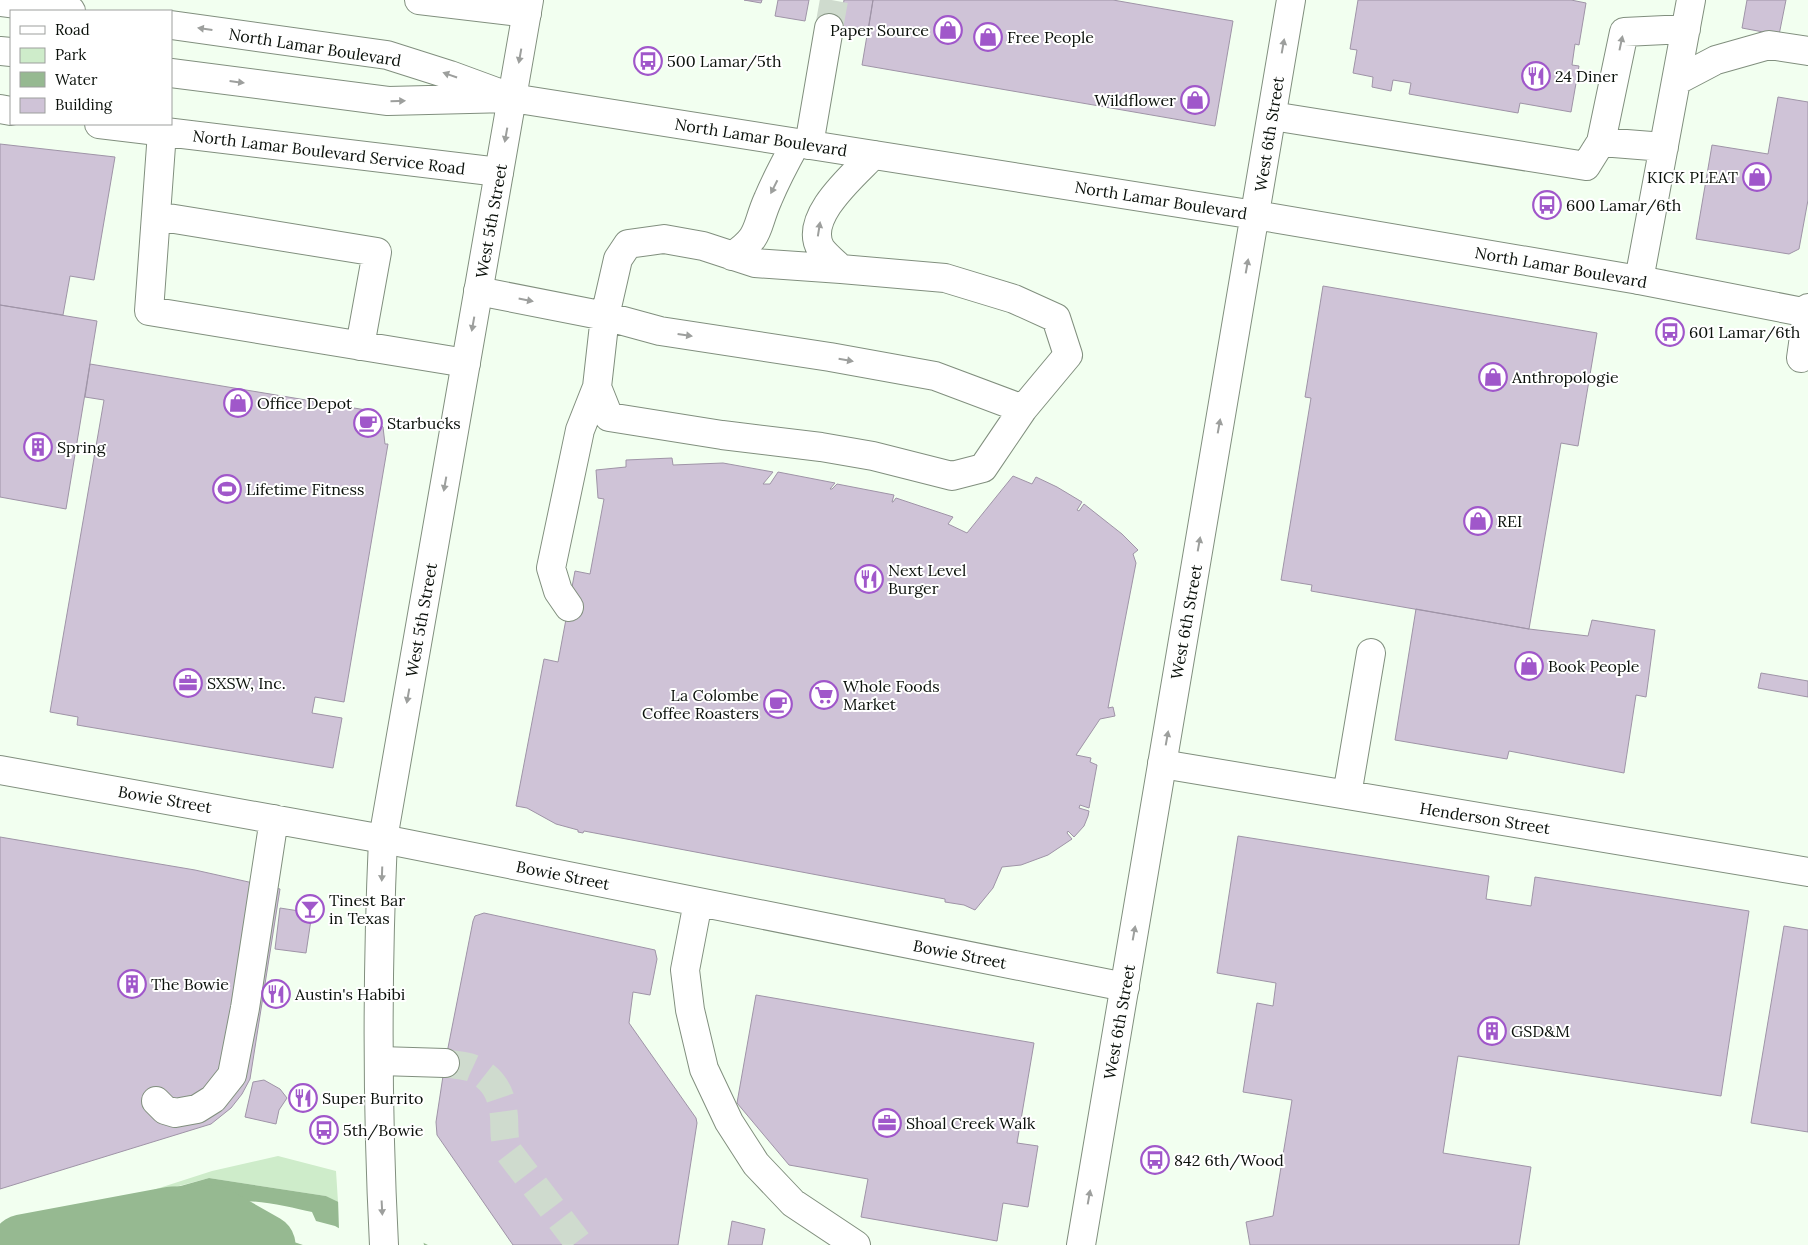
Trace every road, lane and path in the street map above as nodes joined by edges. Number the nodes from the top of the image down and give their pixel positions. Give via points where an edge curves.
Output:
1 (419, 0) edge
2 (1291, 0) edge
3 (1691, 0) edge
4 (0, 2) edge
5 (528, 6) edge
6 (63, 10) edge
7 (172, 25) edge
8 (829, 28) tunnel mouth
9 (1686, 30) junction
10 (1808, 52) edge
11 (172, 73) edge
12 (1676, 82) junction
13 (512, 98) junction
14 (1272, 116) junction
15 (107, 125) edge
16 (162, 132) junction
17 (1601, 142) junction
18 (802, 144) junction
19 (1664, 147) junction
20 (873, 155) junction
21 (499, 172) junction
22 (1255, 215) junction
23 (156, 216) junction
24 (732, 256) junction
25 (841, 269) junction
26 (1639, 280) junction
27 (478, 291) junction
28 (1808, 311) edge
29 (605, 316) junction
30 (360, 346) junction
31 (1800, 358) dead end
32 (466, 363) junction
33 (597, 387) junction
34 (1023, 409) junction
35 (569, 607) dead end
36 (1371, 653) dead end
37 (1162, 764) junction
38 (0, 770) edge
39 (1347, 795) junction
40 (274, 819) junction
41 (383, 839) junction
42 (1808, 872) edge
43 (698, 902) junction
44 (1125, 987) junction
45 (380, 1061) junction
46 (445, 1064) tunnel mouth
47 (156, 1100) dead end
48 (384, 1245) edge
49 (856, 1245) edge
50 (1081, 1245) edge

1 - 5 main road
14 -> 2 main road, West 6th Street
3 - 9 main road
4 - 6 main road
5 -> 13 main road, West 5th Street
13 -> 7 main road, North Lamar Boulevard via 387,55
8 - 18 main road
9 - 12 main road
17 -> 9 main road via 1624,32
10 - 12 main road via 1769,45 1716,60
11 -> 13 main road, North Lamar Boulevard via 388,101
12 - 19 main road
13 - 18 main road, North Lamar Boulevard
13 -> 21 main road, West 5th Street
14 - 17 main road via 1586,166
14 - 22 main road, West 6th Street
15 - 16 main road, North Lamar Boulevard Service Road
16 - 21 main road, North Lamar Boulevard Service Road
16 - 23 main road
17 - 19 main road
18 - 20 main road, North Lamar Boulevard
18 -> 24 main road via 767,200 758,231 746,247
19 - 26 main road
20 - 22 main road, North Lamar Boulevard
25 -> 20 main road via 821,249 817,233 824,209
21 - 27 main road, West 5th Street
22 - 26 main road, North Lamar Boulevard
37 -> 22 main road, West 6th Street
23 - 30 main road via 149,311
23 - 30 main road via 377,252
24 - 25 main road via 755,263
24 - 29 main road via 703,246 664,239 628,244 618,259
25 - 34 main road via 945,278 1014,299 1056,318 1068,355
26 - 28 main road, North Lamar Boulevard
27 -> 29 main road
27 -> 32 main road, West 5th Street
28 - 31 main road
29 - 33 main road
29 -> 34 main road via 660,331 935,376
30 - 32 main road
32 -> 41 main road, West 5th Street
33 - 34 main road via 609,417 821,447 952,476 983,468
33 - 35 main road via 580,430 551,568 558,590
36 - 39 main road
37 - 39 main road, Henderson Street
44 -> 37 main road, West 6th Street
38 - 40 main road, Bowie Street
39 - 42 main road, Henderson Street
40 - 41 main road, Bowie Street
40 - 47 main road via 232,1074 214,1099 197,1109 176,1113 165,1110
41 - 43 main road, Bowie Street
41 -> 45 main road, West 5th Street
43 - 44 main road, Bowie Street
43 - 49 main road via 685,970 690,1010 704,1069 729,1122 756,1164 793,1203
50 -> 44 main road, West 6th Street
45 - 46 main road
45 -> 48 main road, West 5th Street

